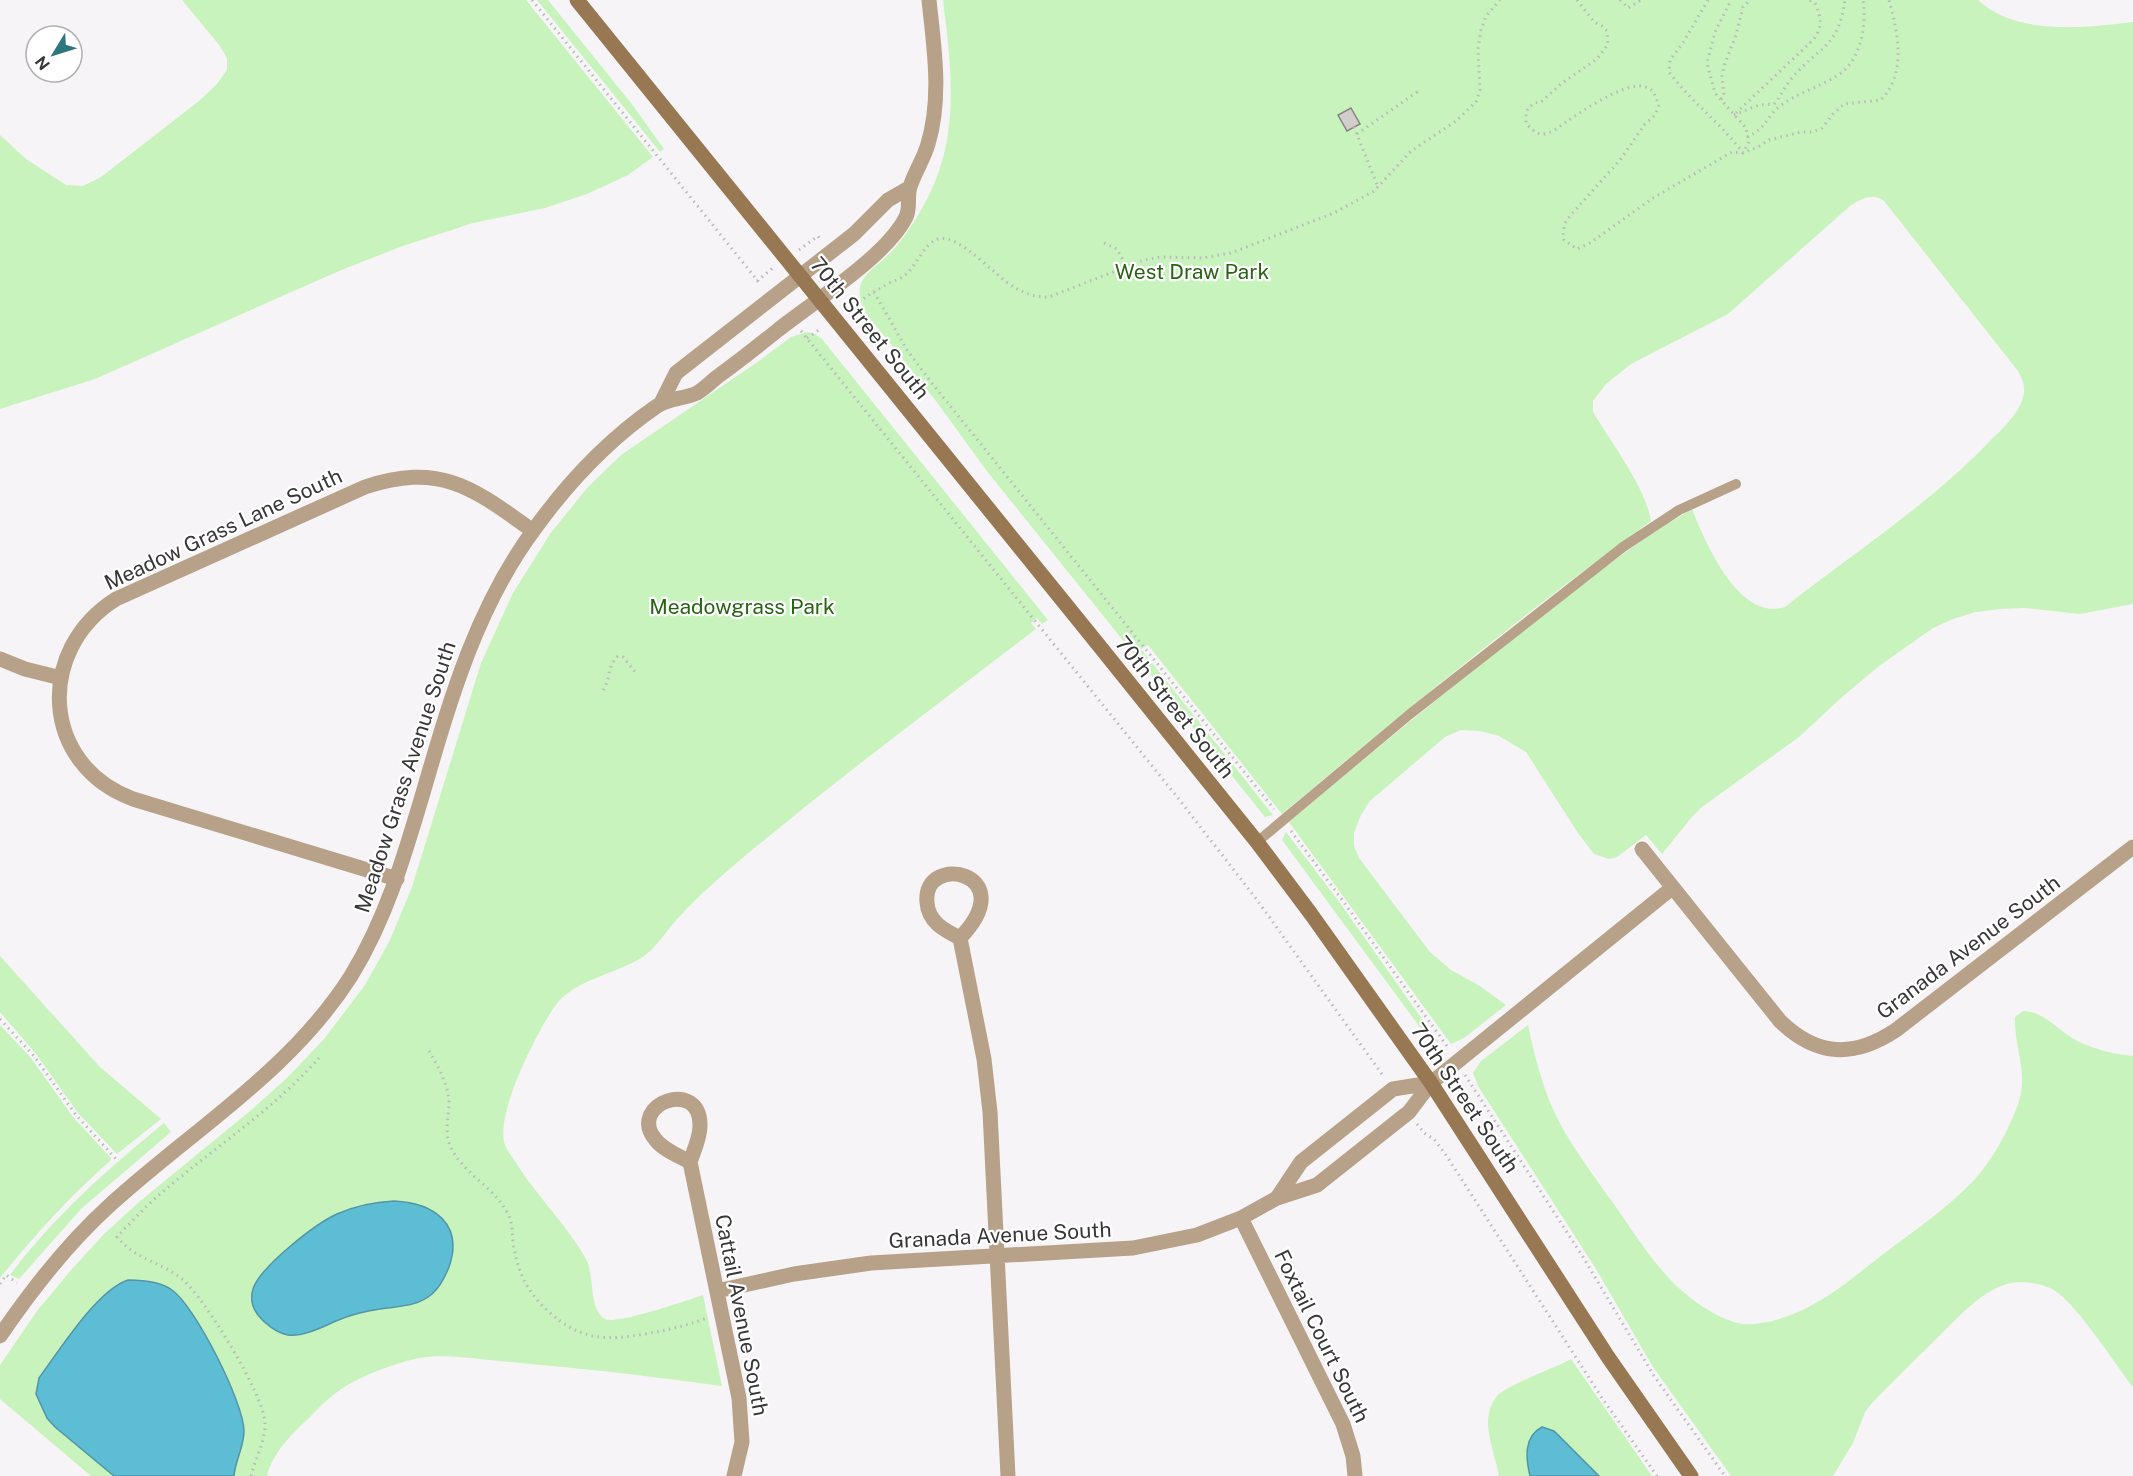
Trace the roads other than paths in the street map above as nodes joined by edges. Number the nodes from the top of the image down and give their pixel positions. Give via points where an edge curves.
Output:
1 (577, 0) edge
2 (928, 0) edge
3 (909, 188) junction
4 (800, 275) junction
5 (819, 299) junction
6 (661, 403) junction
7 (1736, 484) dead end
8 (533, 531) junction
9 (0, 659) edge
10 (61, 678) junction
11 (1257, 842) junction
12 (2133, 847) edge
13 (1642, 849) dead end
14 (397, 879) junction
15 (1672, 888) junction
16 (960, 938) dead end
17 (1431, 1083) junction
18 (690, 1162) dead end
19 (1277, 1198) junction
20 (1241, 1218) junction
21 (997, 1255) junction
22 (717, 1291) junction
23 (2, 1329) edge
24 (734, 1476) edge
25 (1008, 1476) edge
26 (1355, 1476) edge
27 (1691, 1476) edge

1 - 4 main road, 70th Street South
2 - 3 street, Meadow Grass Avenue South via 936,102 926,149
3 - 4 street, Meadow Grass Avenue South via 888,200 854,234
3 - 5 street, Meadow Grass Avenue South via 908,213 893,234 865,263
4 - 5 main road, 70th Street South
4 - 6 street, Meadow Grass Avenue South via 676,373
5 - 6 street, Meadow Grass Avenue South via 695,394
5 - 11 main road, 70th Street South
6 - 8 street, Meadow Grass Avenue South via 592,459
7 - 11 lane via 1679,510 1615,553 1410,714
8 - 10 street, Meadow Grass Lane South via 487,498 459,484 420,477 384,480 116,599 81,629 68,652
8 - 14 street, Meadow Grass Avenue South via 513,559 477,628
9 - 10 street
10 - 14 street, Meadow Grass Lane South via 59,701 68,738 83,763 111,789
11 - 17 main road, 70th Street South
12 - 15 street, Granada Avenue South via 1904,1025 1875,1043 1847,1050 1812,1044 1786,1028
13 - 15 street, Granada Avenue South
14 - 23 street, Meadow Grass Avenue South via 358,963 307,1034 246,1094 109,1206 55,1262
15 - 17 street, Granada Avenue South
16 - 21 street via 987,1084
17 - 19 street, Granada Avenue South via 1409,1112 1317,1185
17 - 19 street, Granada Avenue South via 1393,1089 1301,1162
17 - 27 main road, 70th Street South via 1608,1357
18 - 22 street, Cattail Avenue South
19 - 20 street, Granada Avenue South
20 - 21 street, Granada Avenue South via 1206,1232 1147,1246
20 - 26 street, Foxtail Court South via 1343,1424
21 - 22 street, Granada Avenue South via 854,1265
21 - 25 street
22 - 24 street, Cattail Avenue South via 739,1398 742,1442

